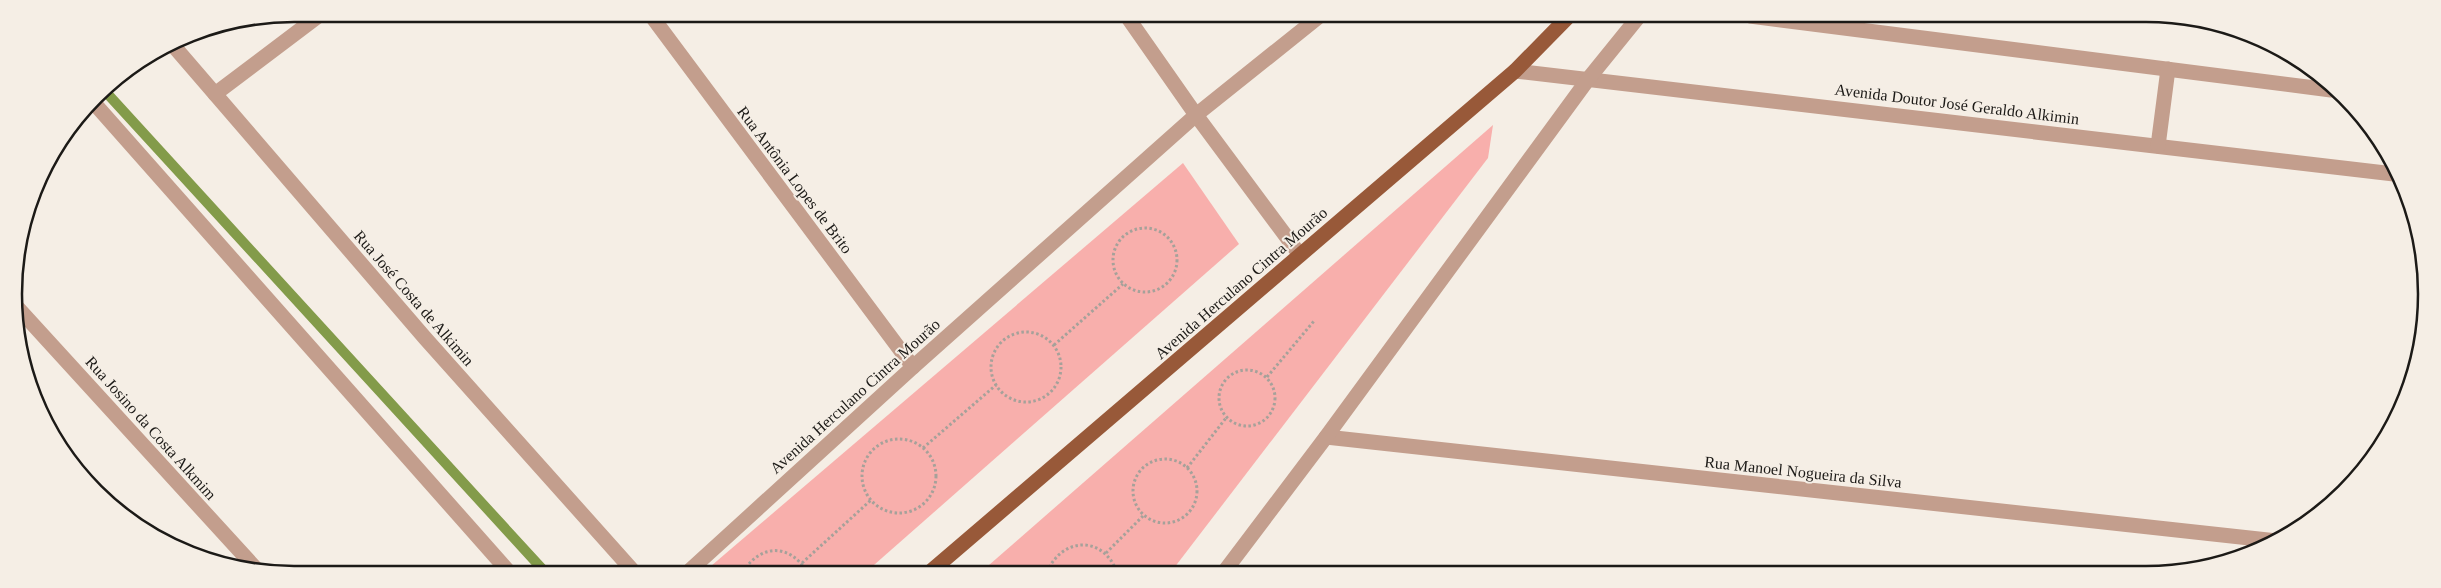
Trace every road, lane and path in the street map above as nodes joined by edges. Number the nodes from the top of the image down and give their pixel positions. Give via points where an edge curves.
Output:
1 (311, 22) edge
2 (656, 22) edge
3 (1131, 22) edge
4 (1312, 22) edge
5 (1563, 22) edge
6 (1635, 22) edge
7 (1797, 22) edge
8 (176, 49) edge
9 (2168, 69) junction
10 (1515, 70) junction
11 (1590, 78) junction
12 (2325, 89) edge
13 (214, 94) junction
14 (97, 107) edge
15 (1196, 115) junction
16 (2158, 146) junction
17 (2391, 174) edge
18 (1300, 255) junction
19 (1123, 284) junction
20 (23, 313) edge
21 (1314, 320) dead end
22 (1054, 345) junction
23 (913, 367) junction
24 (1267, 377) junction
25 (996, 385) junction
26 (1226, 418) junction
27 (1326, 438) junction
28 (923, 448) junction
29 (1187, 468) junction
30 (871, 500) junction
31 (1144, 516) junction
32 (2263, 540) edge
33 (1106, 553) junction
34 (249, 561) edge
35 (802, 563) junction
36 (504, 566) edge
37 (629, 566) edge
38 (695, 566) edge
39 (747, 566) edge
40 (804, 566) edge
41 (937, 566) edge
42 (1050, 566) edge
43 (1114, 566) edge
44 (1229, 566) edge

1 - 13 street
2 - 23 street, Rua Antônia Lopes de Brito
3 - 15 street
4 - 15 street, Avenida Herculano Cintra Mourão
5 - 10 main road, Avenida Herculano Cintra Mourão
6 - 11 street
7 - 9 street
8 - 13 street, Rua José Costa de Alkimin
9 - 12 street
9 - 16 street
10 - 11 street, Avenida Doutor José Geraldo Alkimin
10 - 18 main road, Avenida Herculano Cintra Mourão
11 - 16 street, Avenida Doutor José Geraldo Alkimin
11 - 27 street
13 - 37 street, Rua José Costa de Alkimin via 425,338
14 - 36 street
15 - 18 street
15 - 23 street, Avenida Herculano Cintra Mourão
16 - 17 street, Avenida Doutor José Geraldo Alkimin
18 - 41 main road, Avenida Herculano Cintra Mourão
19 - 19 path via 1132,290 1152,292 1170,281 1178,261 1171,240 1153,228 1137,229 1122,236 1112,256 1113,266
19 - 22 path
20 - 34 street, Rua Josino da Costa Alkmim
21 - 24 path
22 - 25 path via 1034,333 1012,335 995,351 992,374
22 - 25 path via 1062,367 1054,388 1046,396 1035,401 1013,399
23 - 38 street, Avenida Herculano Cintra Mourão
24 - 26 path via 1249,370 1231,375 1220,391 1219,401
24 - 26 path via 1273,384 1276,402 1268,419 1242,427
25 - 28 path
26 - 29 path
27 - 32 street, Rua Manoel Nogueira da Silva
27 - 44 street
28 - 30 path via 902,439 891,440 870,453 864,464 863,477 864,489
28 - 30 path via 936,472 933,490 926,500 917,508 892,512
29 - 31 path via 1197,487 1192,509 1175,522 1164,524
29 - 31 path via 1178,462 1159,460 1141,469 1135,478 1133,498
30 - 35 path
31 - 33 path
33 - 42 path via 1083,544 1071,546 1060,552
33 - 43 path
35 - 39 path via 793,555 770,551
35 - 40 path

